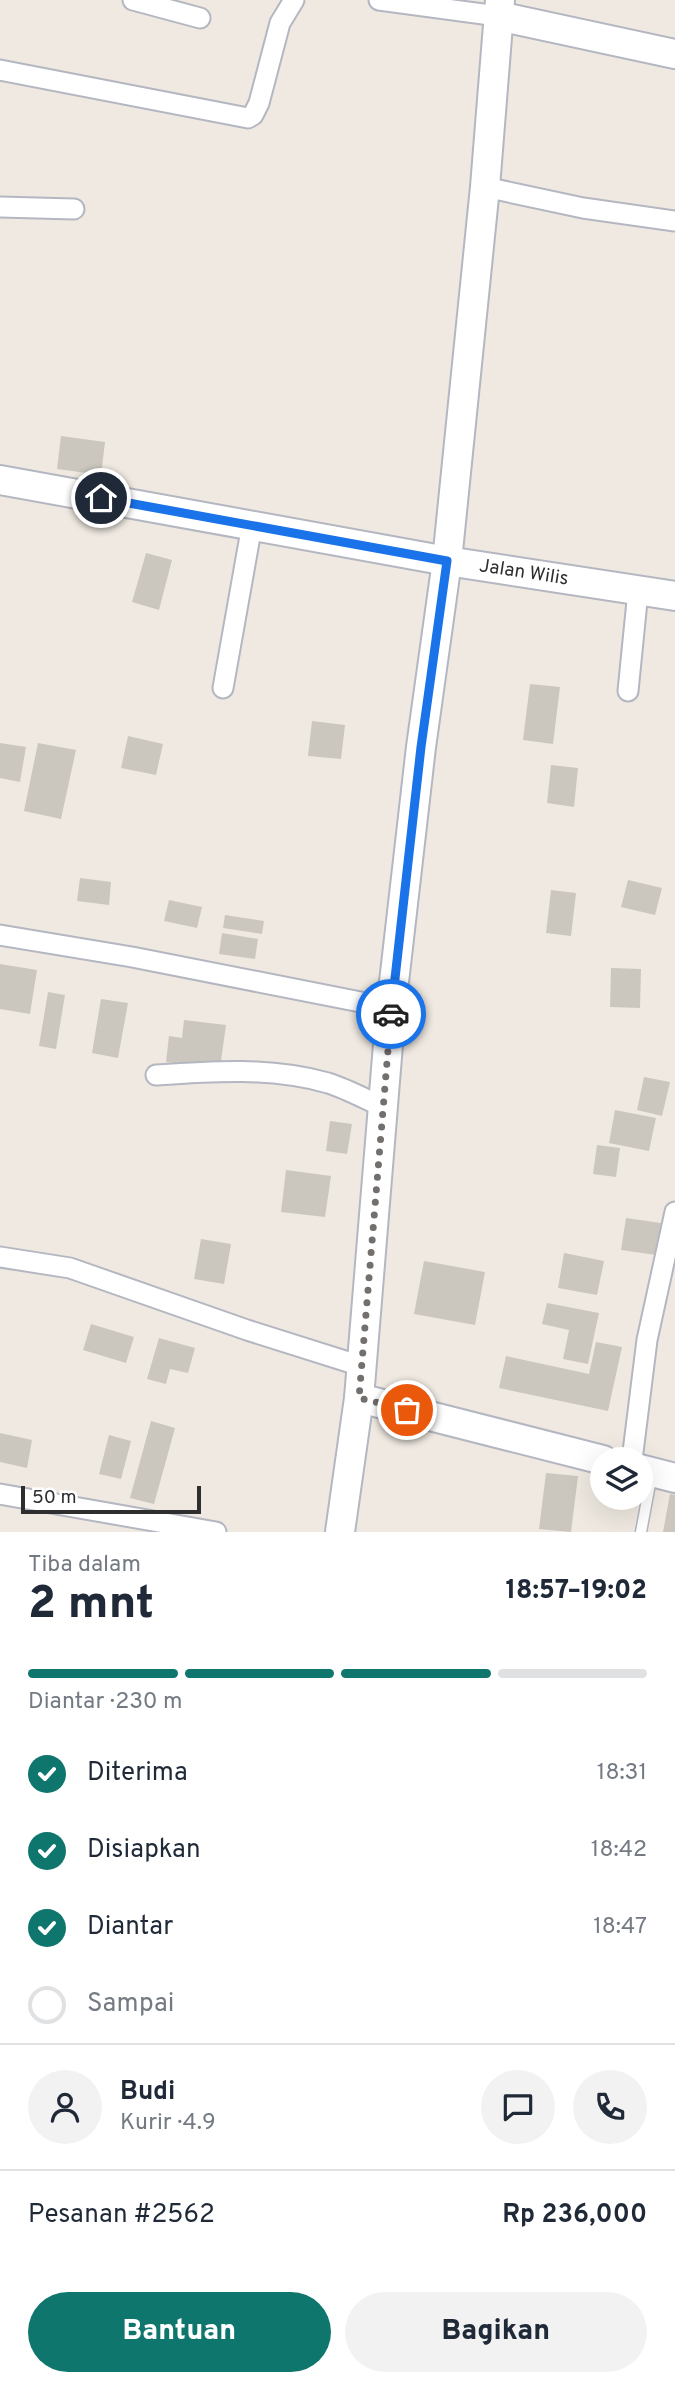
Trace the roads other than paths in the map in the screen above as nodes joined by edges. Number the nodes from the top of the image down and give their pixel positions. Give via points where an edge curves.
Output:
1 (133, 0) edge
2 (294, 0) edge
3 (379, 0) edge
4 (499, 8) edge
5 (200, 18) dead end
6 (675, 54) edge
7 (0, 70) edge
8 (485, 187) junction
9 (0, 207) edge
10 (74, 209) dead end
11 (675, 221) edge
12 (0, 480) edge
13 (252, 525) junction
14 (447, 561) junction
15 (638, 591) junction
16 (675, 596) edge
17 (223, 688) dead end
18 (628, 691) dead end
19 (0, 935) edge
20 (391, 1008) junction
21 (156, 1075) dead end
22 (383, 1107) junction
23 (675, 1212) edge
24 (0, 1257) edge
25 (361, 1366) junction
26 (359, 1398) junction
27 (650, 1447) edge
28 (590, 1457) edge
29 (0, 1494) edge
30 (644, 1510) edge
31 (216, 1532) edge
32 (340, 1532) edge
33 (641, 1532) edge

1 - 5 street
2 - 7 street via 280,23 259,103 248,118
3 - 4 street
4 - 6 main road
4 - 8 main road
8 - 11 street
8 - 14 main road
9 - 10 street
12 - 13 main road, Jalan Wilis
13 - 14 main road, Jalan Wilis
13 - 17 street
14 - 15 main road, Jalan Wilis
14 - 20 main road
15 - 16 main road, Jalan Wilis
15 - 18 street
19 - 20 street
20 - 22 main road
21 - 22 street via 264,1072 329,1083
22 - 25 main road
23 - 27 street via 648,1340
24 - 25 street via 70,1268
25 - 26 main road
26 - 28 main road
26 - 32 main road
29 - 31 street
30 - 33 lane

